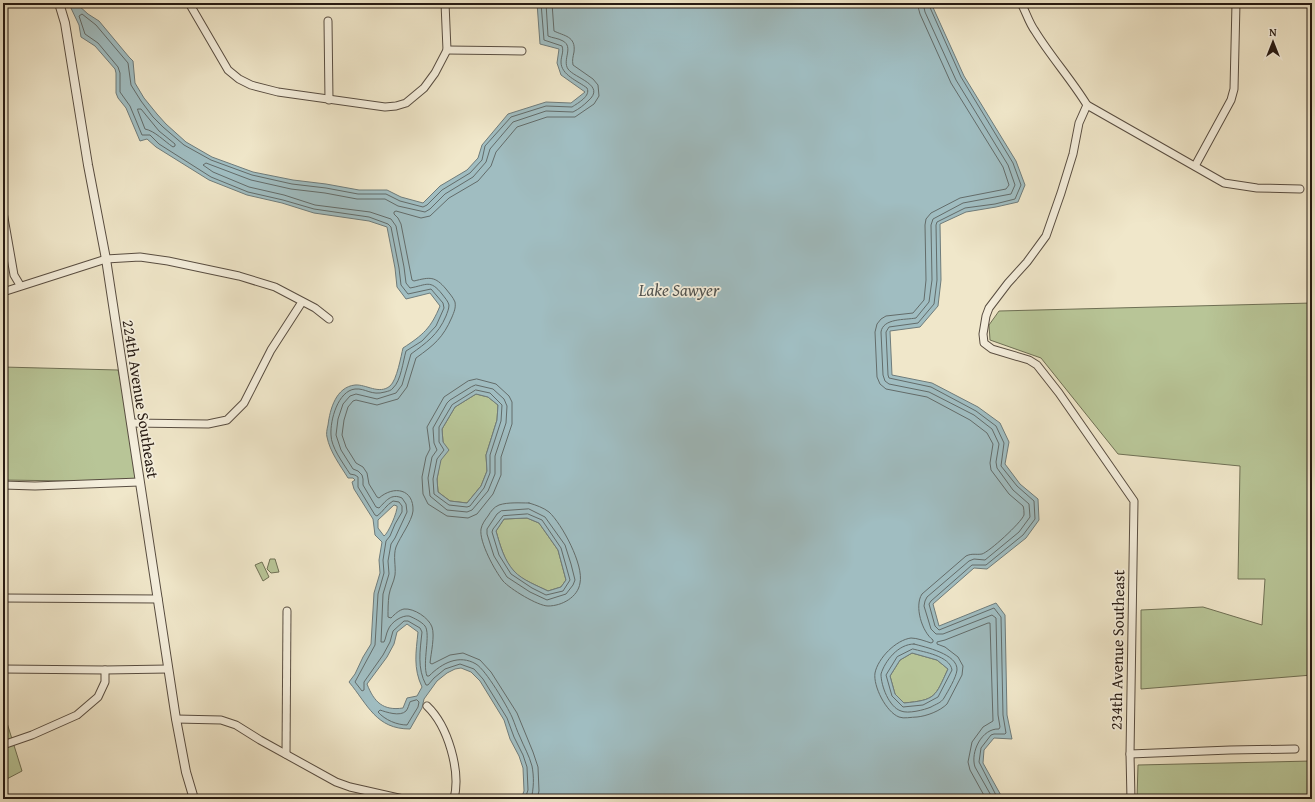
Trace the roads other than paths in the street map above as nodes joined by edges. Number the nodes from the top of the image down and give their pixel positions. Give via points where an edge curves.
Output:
1 (59, 3) edge
2 (189, 3) edge
3 (445, 3) edge
4 (1021, 3) edge
5 (1236, 3) edge
6 (328, 21) dead end
7 (447, 50) junction
8 (522, 51) dead end
9 (329, 100) junction
10 (1087, 105) junction
11 (1195, 166) junction
12 (1300, 189) dead end
13 (3, 212) edge
14 (106, 259) junction
15 (20, 286) junction
16 (3, 292) edge
17 (302, 302) junction
18 (329, 319) dead end
19 (131, 423) junction
20 (139, 482) junction
21 (3, 486) edge
22 (3, 598) edge
23 (158, 599) junction
24 (287, 610) dead end
25 (3, 669) edge
26 (168, 669) junction
27 (105, 670) junction
28 (427, 706) dead end
29 (176, 719) junction
30 (3, 745) edge
31 (1295, 749) dead end
32 (286, 754) junction
33 (1130, 754) junction
34 (194, 799) edge
35 (403, 799) edge
36 (454, 799) edge
37 (1131, 799) edge

1 - 14 street, 224th Avenue Southeast via 65,23
2 - 9 street via 228,70 238,79 278,92
3 - 7 street
4 - 10 street via 1034,30
5 - 11 street via 1234,89 1231,100
6 - 9 street
7 - 8 street
7 - 9 street via 424,88 406,102 385,107
10 - 11 street
10 - 33 street, 234th Avenue Southeast via 1078,124 1073,154 1046,236 990,308 983,334 984,344 992,349 1030,360 1036,365 1059,393 1134,501
11 - 12 street via 1224,183 1257,188
13 - 15 street via 14,276
14 - 15 street
14 - 17 street via 140,257 239,276 275,287
14 - 19 street, 224th Avenue Southeast
15 - 16 street
17 - 18 street
17 - 19 street via 271,350 244,403 227,420 208,424
19 - 20 street, 224th Avenue Southeast
20 - 21 street
20 - 23 street, 224th Avenue Southeast
22 - 23 street
23 - 26 street, 224th Avenue Southeast
24 - 32 street
25 - 27 street
26 - 27 street
26 - 29 street, 224th Avenue Southeast
27 - 30 street via 105,682 98,697 77,715
28 - 36 street via 441,724 452,753 457,779
29 - 32 street via 221,720 236,725
29 - 34 street, 224th Avenue Southeast
31 - 33 street
32 - 35 street via 336,782
33 - 37 street, 234th Avenue Southeast

